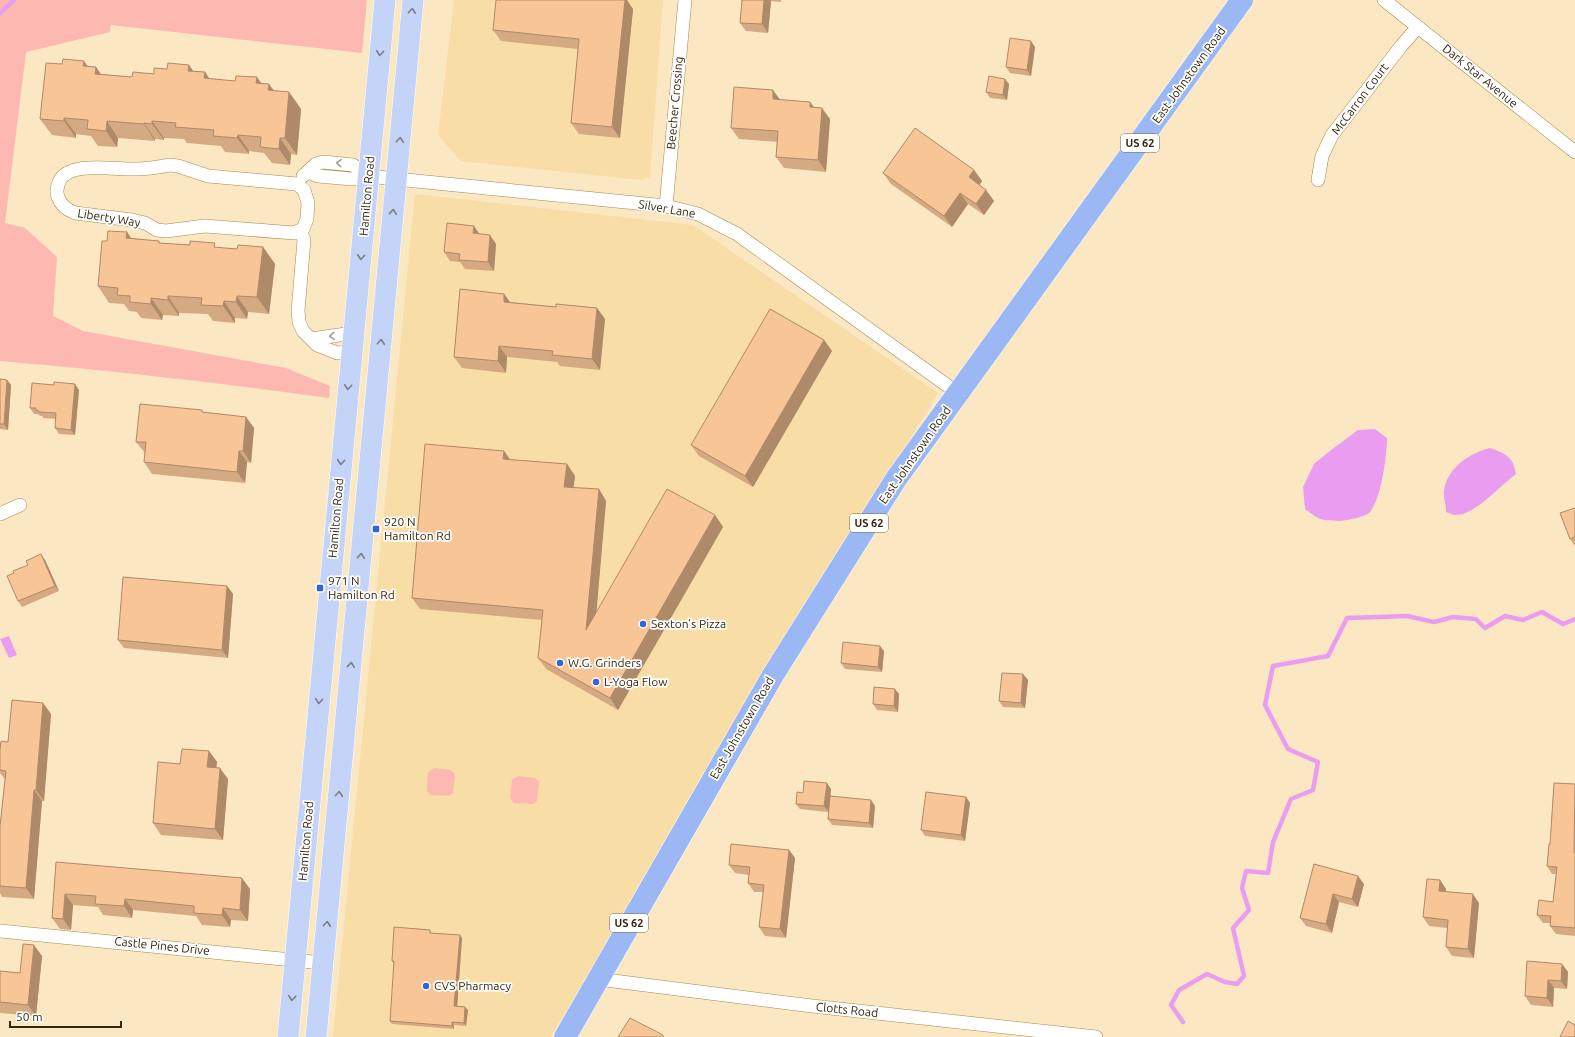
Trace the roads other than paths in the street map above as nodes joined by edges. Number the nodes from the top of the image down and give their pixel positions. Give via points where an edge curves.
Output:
1 (385, 0) edge
2 (413, 0) edge
3 (685, 0) edge
4 (1242, 0) edge
5 (1384, 0) edge
6 (1418, 27) junction
7 (1575, 152) edge
8 (368, 176) junction
9 (396, 179) junction
10 (1318, 180) dead end
11 (297, 184) junction
12 (666, 206) junction
13 (300, 230) junction
14 (311, 339) junction
15 (352, 343) junction
16 (959, 394) junction
17 (20, 505) dead end
18 (0, 514) edge
19 (0, 931) edge
20 (296, 959) junction
21 (323, 963) junction
22 (598, 979) junction
23 (288, 1037) edge
24 (316, 1037) edge
25 (565, 1037) edge
26 (1096, 1037) edge

1 -> 8 main road, Hamilton Road
9 -> 2 main road
3 - 12 street, Beecher Crossing
4 - 16 highway, East Johnstown Road / US 62
5 - 6 street, Dark Star Avenue
6 - 7 street, Dark Star Avenue
6 - 10 street, McCarron Court via 1332,135 1322,156
8 - 9 street, Silver Lane
8 - 11 street via 353,165 323,162 316,164
8 -> 15 main road, Hamilton Road
9 - 12 street, Silver Lane
21 -> 9 main road
11 - 13 street via 304,190 308,202 307,219
11 - 13 street, Liberty Way via 208,176 170,165 136,169 84,168 65,174 57,187 57,195 60,203 75,213 132,220 145,223 157,230 205,226 280,233 294,233
12 - 16 street, Silver Lane via 698,214 737,234
13 - 14 street via 304,240 299,322
15 -> 14 street
14 - 15 street via 337,353
15 -> 20 main road, Hamilton Road
16 - 22 highway, East Johnstown Road / US 62 via 896,479 773,674
17 - 18 street
19 - 20 street, Castle Pines Drive
20 - 21 street, Castle Pines Drive
20 -> 23 main road, Hamilton Road
21 - 24 main road
22 - 25 highway, East Johnstown Road / US 62
22 - 26 street, Clotts Road via 812,1006

